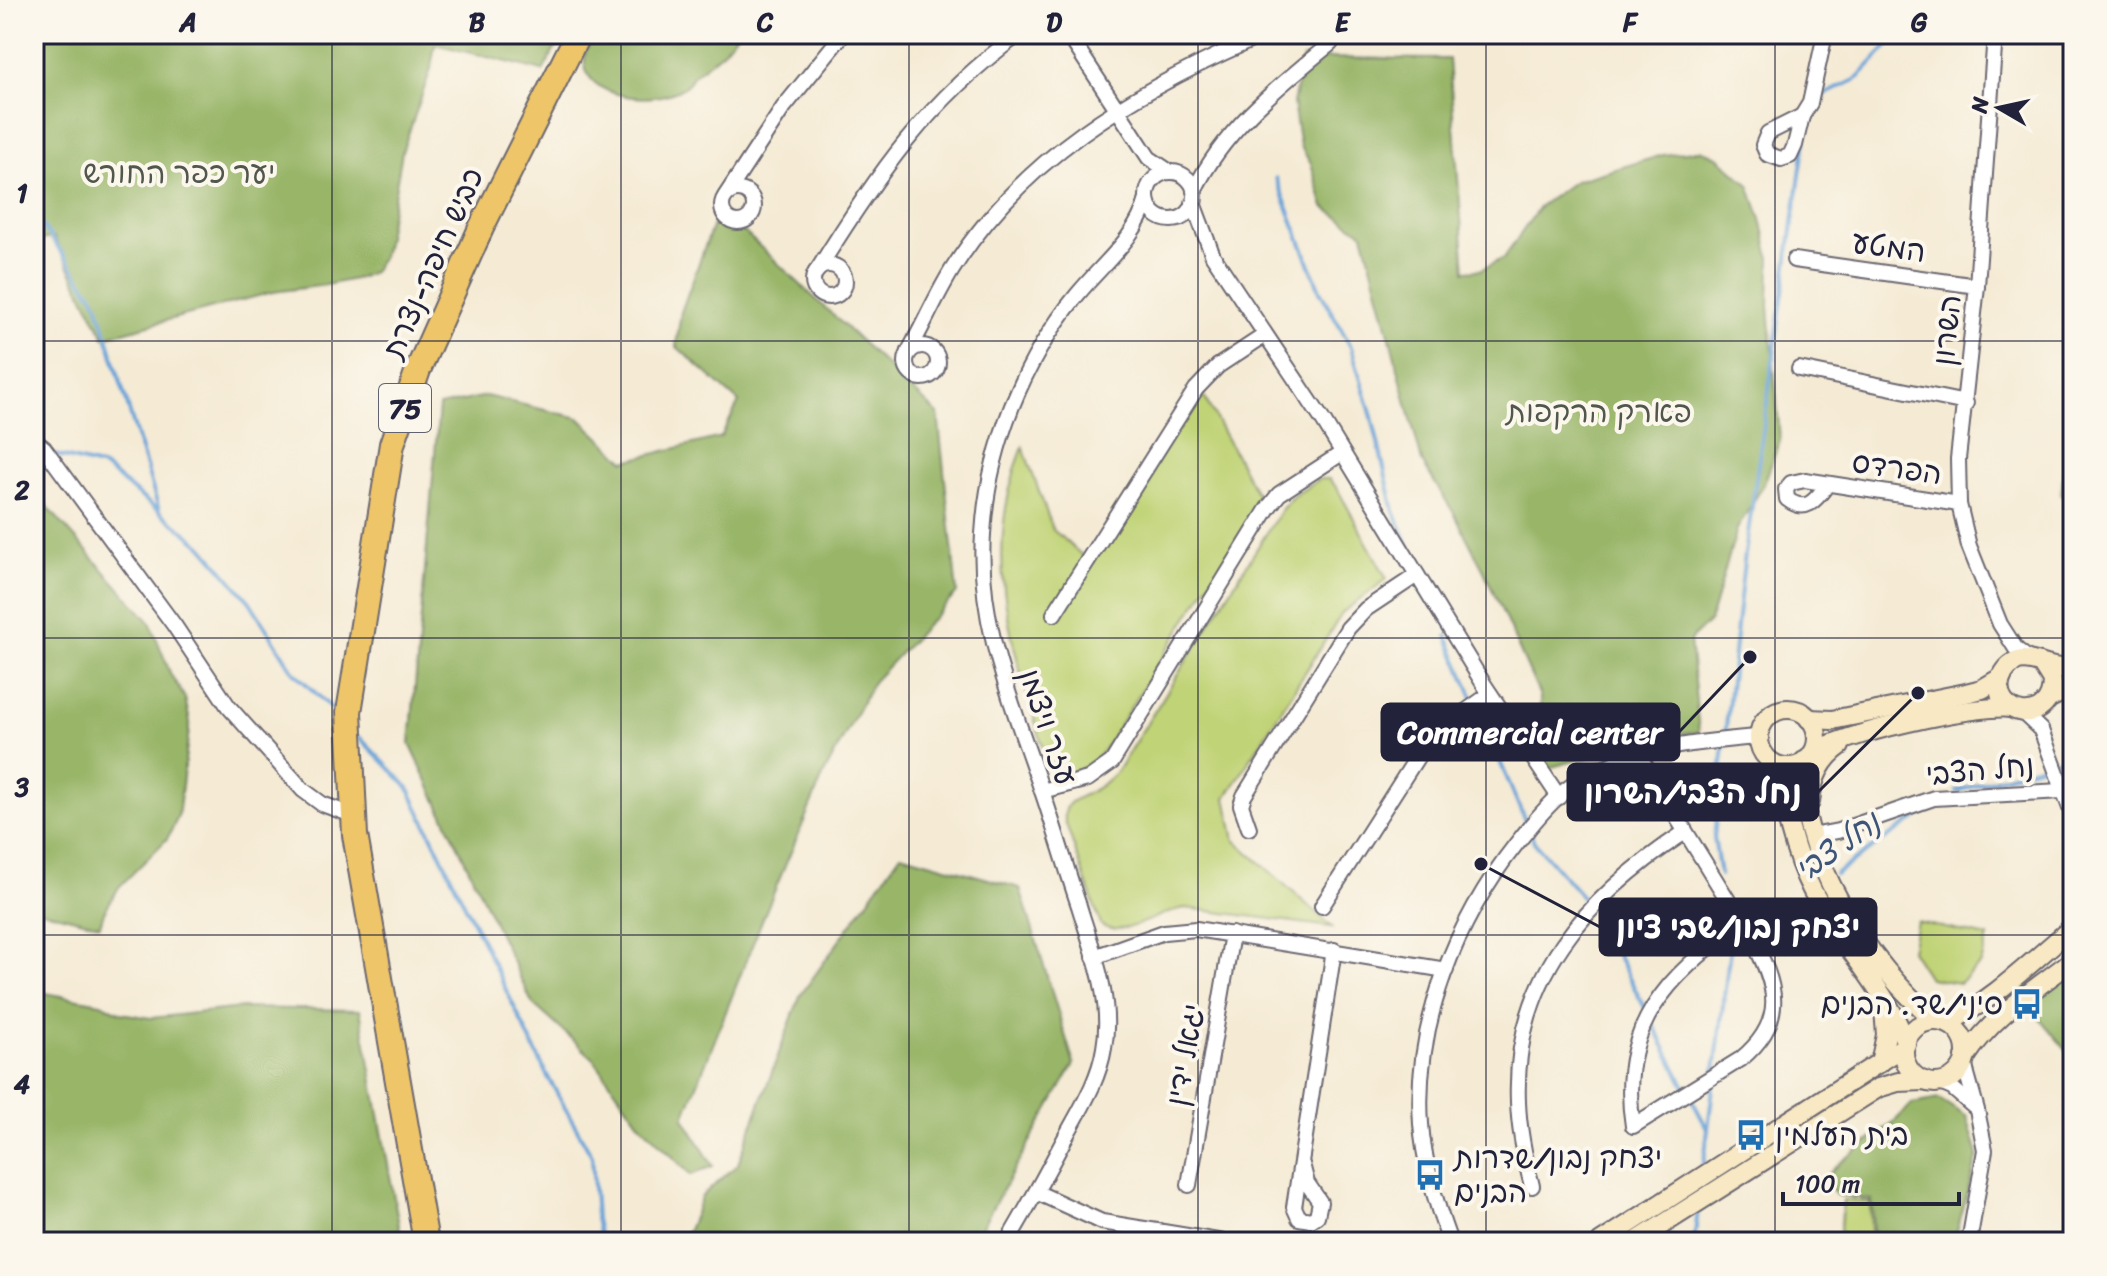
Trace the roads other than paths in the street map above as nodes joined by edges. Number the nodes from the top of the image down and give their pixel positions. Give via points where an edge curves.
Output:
1 (578, 34) edge
2 (843, 34) edge
3 (1019, 34) edge
4 (1068, 34) edge
5 (1825, 34) edge
6 (1995, 34) edge
7 (1249, 41) dead end
8 (1331, 43) dead end
9 (1116, 109) junction
10 (1802, 116) dead end
11 (1142, 148) junction
12 (1211, 157) junction
13 (747, 161) junction
14 (1175, 173) junction
15 (1149, 191) junction
16 (747, 193) junction
17 (726, 195) junction
18 (1194, 197) junction
19 (1173, 219) junction
20 (839, 234) junction
21 (1128, 239) junction
22 (1205, 239) junction
23 (1794, 260) dead end
24 (838, 268) junction
25 (817, 271) junction
26 (1977, 286) junction
27 (923, 326) junction
28 (1265, 335) junction
29 (926, 347) junction
30 (909, 351) junction
31 (1799, 369) dead end
32 (1966, 403) junction
33 (34, 440) edge
34 (1342, 453) junction
35 (1827, 485) dead end
36 (1959, 504) junction
37 (1417, 575) junction
38 (1054, 614) dead end
39 (2000, 624) junction
40 (2036, 663) junction
41 (2073, 667) edge
42 (2004, 673) junction
43 (2073, 687) edge
44 (1490, 694) junction
45 (2047, 702) junction
46 (2017, 710) junction
47 (1809, 719) junction
48 (1862, 734) junction
49 (1758, 737) junction
50 (2045, 747) junction
51 (1639, 756) junction
52 (1808, 757) junction
53 (1776, 765) junction
54 (1042, 791) junction
55 (2062, 791) junction
56 (1559, 797) junction
57 (352, 815) junction
58 (2073, 816) edge
59 (1249, 828) dead end
60 (1811, 831) junction
61 (1685, 832) junction
62 (1322, 906) dead end
63 (1742, 923) junction
64 (2073, 927) edge
65 (1232, 934) junction
66 (1334, 950) junction
67 (1094, 957) junction
68 (2073, 960) edge
69 (1446, 970) junction
70 (1880, 995) junction
71 (1941, 1022) junction
72 (1905, 1045) junction
73 (1964, 1061) junction
74 (1880, 1063) junction
75 (1931, 1081) junction
76 (1977, 1110) junction
77 (1302, 1164) dead end
78 (1189, 1185) dead end
79 (1532, 1186) dead end
80 (1036, 1192) junction
81 (1188, 1239) edge
82 (426, 1242) edge
83 (1007, 1242) edge
84 (1224, 1242) edge
85 (1450, 1242) edge
86 (1601, 1242) edge
87 (1635, 1242) edge
88 (1969, 1242) edge

1 - 57 highway, כביש חיפה-נצרת / 75 via 464,266 392,444 349,712
2 - 13 street
3 - 20 street via 930,111 876,177
4 - 9 street
5 - 10 street via 1810,103
6 - 26 street, השרון
7 - 9 street
8 - 12 street via 1269,96
9 - 11 street
9 - 27 street via 1066,144 1000,206 953,270
11 - 14 street via 1154,163
11 - 15 street
12 - 14 street
12 - 18 street
13 - 16 street
13 - 17 street
14 - 15 street via 1156,178
14 - 18 street via 1190,181
15 - 19 street via 1154,213
15 - 21 street
16 - 17 street
16 - 17 street via 754,208 739,222 724,213
18 - 19 street via 1184,216
18 - 22 street
19 - 21 street
19 - 22 street
20 - 24 street via 834,249
20 - 25 street
21 - 54 street, עזר ויצמן via 1075,297 1036,358 1004,427 986,496 984,599
22 - 28 street
23 - 26 street, המטע
24 - 25 street via 829,265
24 - 25 street via 844,288 830,297 815,289
26 - 32 street, השרון
27 - 29 street
27 - 30 street
28 - 34 street
28 - 38 street via 1218,366 1196,389
29 - 30 street
29 - 30 street via 938,360 927,377 907,370
31 - 32 street
32 - 36 street, השרון via 1958,459
33 - 57 street via 174,625 228,706 303,790
34 - 37 street
34 - 54 street via 1279,494 1268,508 1112,762 1088,779
35 - 36 street, הפרדס
36 - 39 street, השרון via 1969,546
37 - 44 street
37 - 59 street via 1366,609 1348,628 1244,796 1241,805
39 - 40 street, השרון via 2016,649
39 - 42 street, השרון
40 - 41 street
40 - 42 street via 2019,661
40 - 45 street via 2052,681
42 - 46 street via 2000,691
42 - 47 street via 1966,693 1832,720
43 - 45 street
44 - 56 street
44 - 62 street via 1430,737
45 - 46 street via 2038,710
45 - 50 street
46 - 48 street, נחל הצבי via 1983,707
46 - 50 street via 2041,730
47 - 49 street via 1800,712 1779,711 1764,719
47 - 52 street via 1818,740
48 - 52 street, נחל הצבי via 1832,742
48 - 60 street via 1822,763 1812,786
49 - 51 street via 1707,741
49 - 53 street via 1764,755
50 - 55 street
51 - 56 street via 1603,769
51 - 61 street
52 - 53 street via 1794,766
52 - 60 street via 1801,777
53 - 70 street via 1811,889
54 - 67 street, עזר ויצמן
55 - 58 street
55 - 60 street, נחל הצבי via 1934,798 1838,831
56 - 69 street via 1488,883
57 - 82 highway, 75
60 - 71 street via 1828,881 1872,951 1903,990
61 - 63 street
61 - 79 street via 1608,890 1555,955 1538,989 1519,1063 1520,1130
63 - 63 street via 1684,968 1649,1012 1630,1073 1633,1126 1741,1059 1766,1034 1773,992
64 - 71 street via 1967,1013
65 - 66 street
65 - 67 street via 1164,932
65 - 78 street, יגאל ידין
66 - 69 street
66 - 77 street
67 - 80 street, עזר ויצמן via 1106,1014 1104,1052 1091,1088
68 - 73 street via 1999,1017
69 - 85 street via 1427,1038 1421,1120 1431,1183
70 - 72 street
70 - 74 street via 1886,1035
71 - 72 street via 1916,1027
71 - 73 street via 1963,1037
72 - 74 street
72 - 75 street via 1908,1067
73 - 75 street via 1954,1076
73 - 76 street
74 - 86 street
75 - 76 street via 1952,1088
75 - 87 street via 1878,1088
76 - 88 street via 1984,1164
80 - 81 street via 1102,1222
80 - 83 street, עזר ויצמן
81 - 84 street

